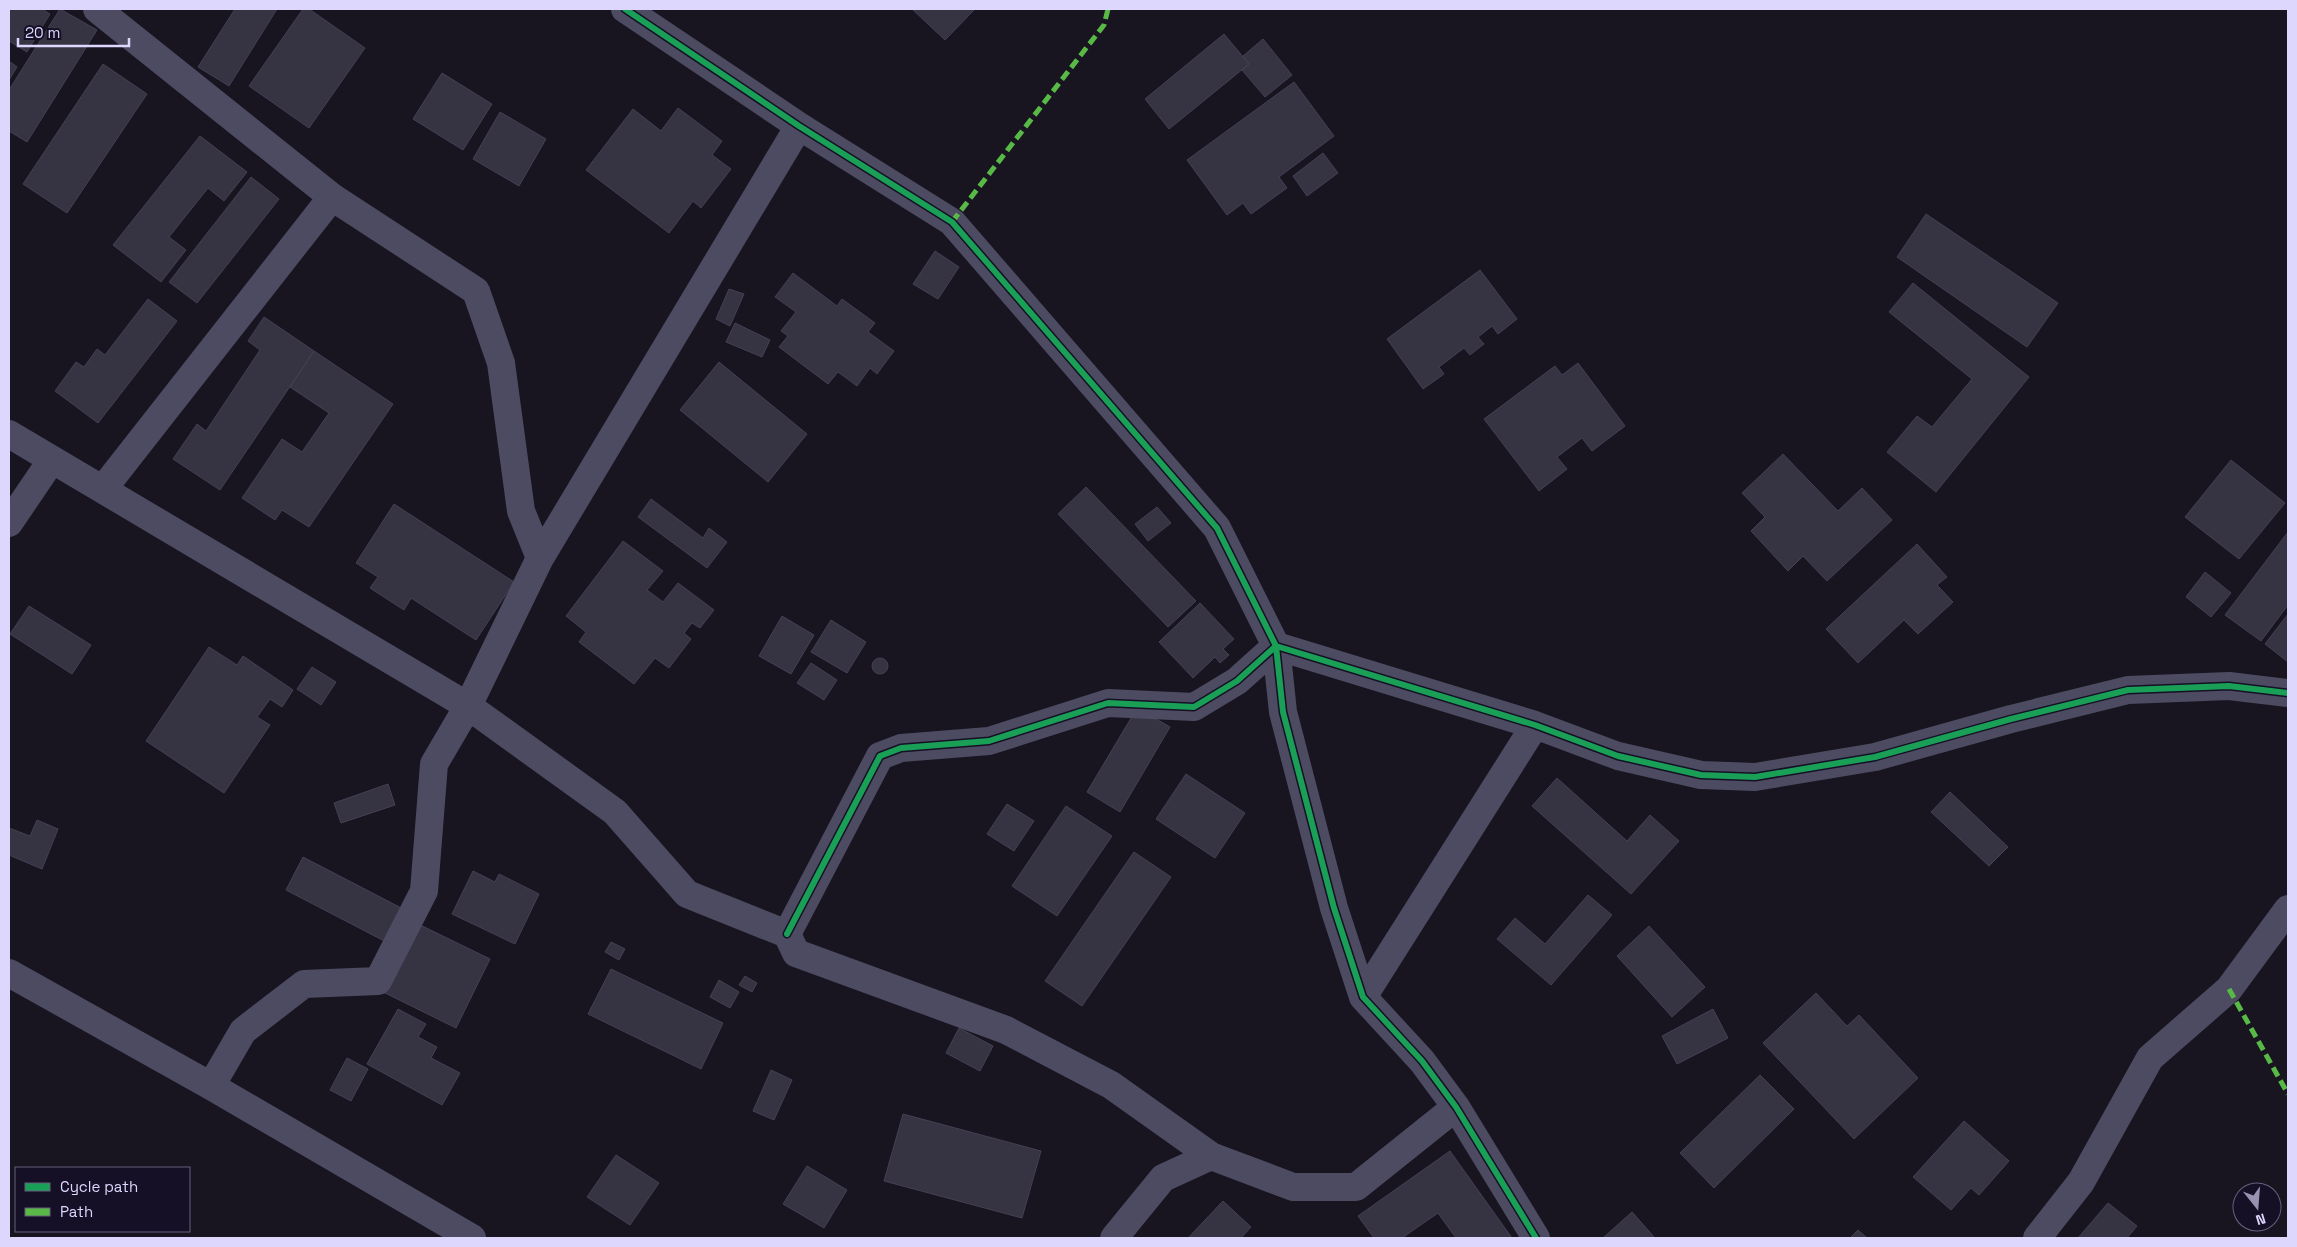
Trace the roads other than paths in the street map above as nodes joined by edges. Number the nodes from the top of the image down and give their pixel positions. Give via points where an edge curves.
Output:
1 (97, 9) edge
2 (625, 9) edge
3 (799, 126) junction
4 (332, 197) junction
5 (9, 434) edge
6 (51, 461) junction
7 (103, 489) junction
8 (9, 523) edge
9 (540, 558) junction
10 (1276, 646) junction
11 (2288, 693) edge
12 (468, 706) junction
13 (1535, 725) junction
14 (2288, 909) edge
15 (788, 934) junction
16 (9, 973) edge
17 (1364, 997) junction
18 (211, 1086) junction
19 (1456, 1107) junction
20 (1211, 1156) junction
21 (472, 1238) edge
22 (1114, 1238) edge
23 (1536, 1238) edge
24 (2037, 1238) edge

1 - 4 street
2 - 3 street
3 - 9 street
3 - 10 street via 952,222 1217,528
4 - 7 street
4 - 9 street via 476,291 501,363 521,511
5 - 6 street
6 - 7 street
6 - 8 street
7 - 12 street
9 - 12 street
10 - 13 street
10 - 15 street via 1237,681 1194,707 1108,704 989,741 901,748 880,756
10 - 17 street via 1283,712 1334,908
11 - 13 street via 2229,686 2128,690 1875,757 1755,777 1701,775 1618,756
12 - 15 street via 614,812 688,894
12 - 18 street via 434,764 424,892 378,981 304,984 243,1031
13 - 17 street
14 - 24 street via 2229,989 2150,1058 2081,1182
15 - 20 street via 796,953 1006,1030 1102,1080
16 - 18 street
17 - 19 street via 1422,1061
18 - 21 street
19 - 20 street via 1356,1187 1293,1187
19 - 23 street
20 - 22 street via 1163,1178

